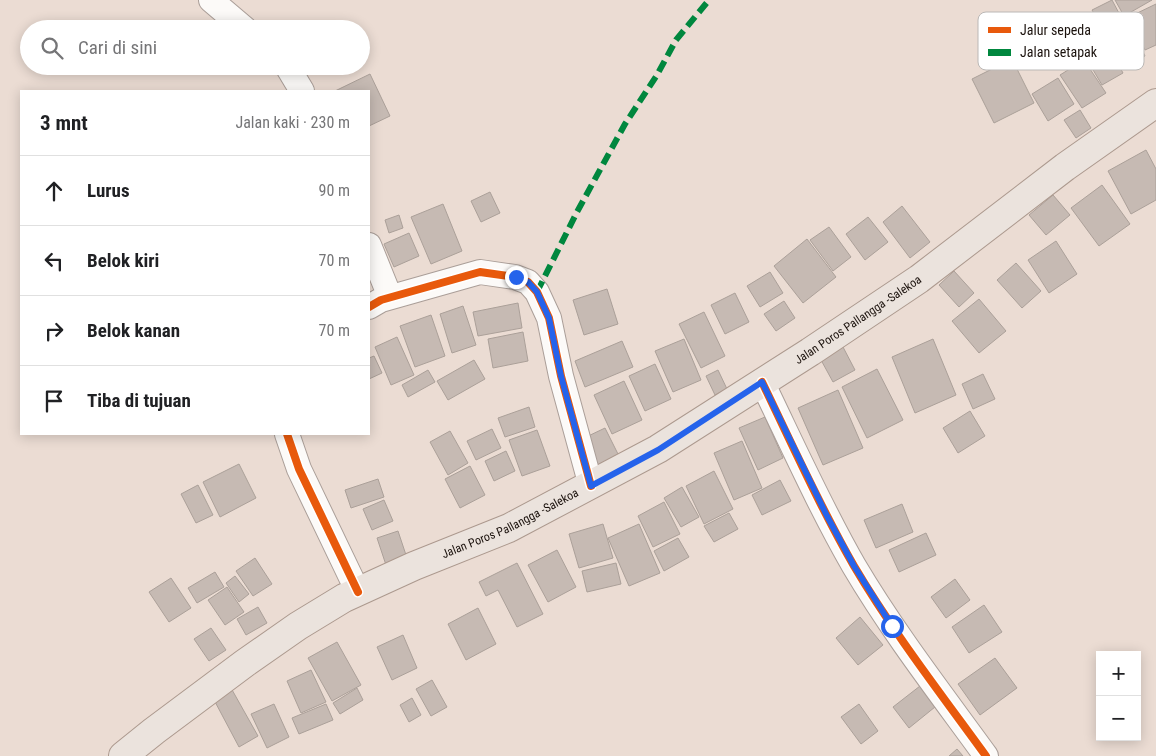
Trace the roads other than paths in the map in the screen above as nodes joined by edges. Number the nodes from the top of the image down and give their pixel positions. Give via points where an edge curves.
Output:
1 (211, 0) edge
2 (234, 20) edge
3 (292, 75) edge
4 (301, 90) edge
5 (1156, 103) edge
6 (370, 247) edge
7 (390, 297) junction
8 (370, 306) edge
9 (762, 382) junction
10 (287, 435) edge
11 (591, 486) junction
12 (358, 592) junction
13 (123, 756) edge
14 (986, 756) edge

1 - 2 street
3 - 4 street
5 - 9 main road, Jalan Poros Pallangga -Salekoa via 1065,167 918,280
6 - 7 street
7 - 8 street
7 - 11 street via 480,272 528,282 537,292 549,318
9 - 11 main road, Jalan Poros Pallangga -Salekoa via 658,450
9 - 14 street via 854,566 892,626
10 - 12 street via 299,469
11 - 12 main road, Jalan Poros Pallangga -Salekoa via 508,528
12 - 13 main road, Jalan Poros Pallangga -Salekoa via 298,626

